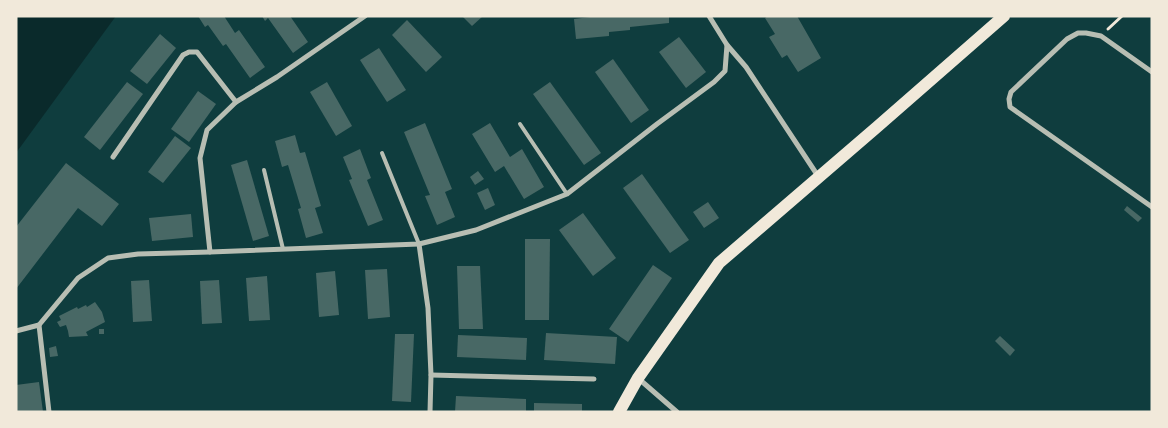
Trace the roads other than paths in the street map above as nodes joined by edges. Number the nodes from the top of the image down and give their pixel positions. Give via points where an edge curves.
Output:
1 (365, 16) edge
2 (709, 16) edge
3 (1004, 16) edge
4 (727, 45) junction
5 (1152, 72) edge
6 (236, 102) junction
7 (520, 124) dead end
8 (382, 154) dead end
9 (113, 157) dead end
10 (264, 170) dead end
11 (816, 173) dead end
12 (568, 194) junction
13 (1152, 207) edge
14 (420, 244) junction
15 (283, 249) junction
16 (210, 252) junction
17 (39, 325) junction
18 (16, 331) edge
19 (431, 375) junction
20 (638, 378) junction
21 (594, 379) dead end
22 (49, 412) edge
23 (430, 412) edge
24 (619, 412) edge
25 (677, 412) edge

1 - 6 street
2 - 4 street
3 - 20 main road via 719,263
4 - 11 street via 746,67
4 - 12 street via 725,71 714,82
5 - 13 street via 1101,36 1078,33 1067,39 1010,92 1009,99 1010,107
6 - 9 street via 197,52 182,55
6 - 16 street via 207,130 200,158
7 - 12 lane
8 - 14 lane
10 - 15 lane
12 - 14 street via 476,230
14 - 15 street
14 - 19 street via 428,308
15 - 16 street
16 - 17 street via 108,258 78,278
17 - 18 street
17 - 22 street
19 - 21 street
19 - 23 street
20 - 24 main road
20 - 25 street

